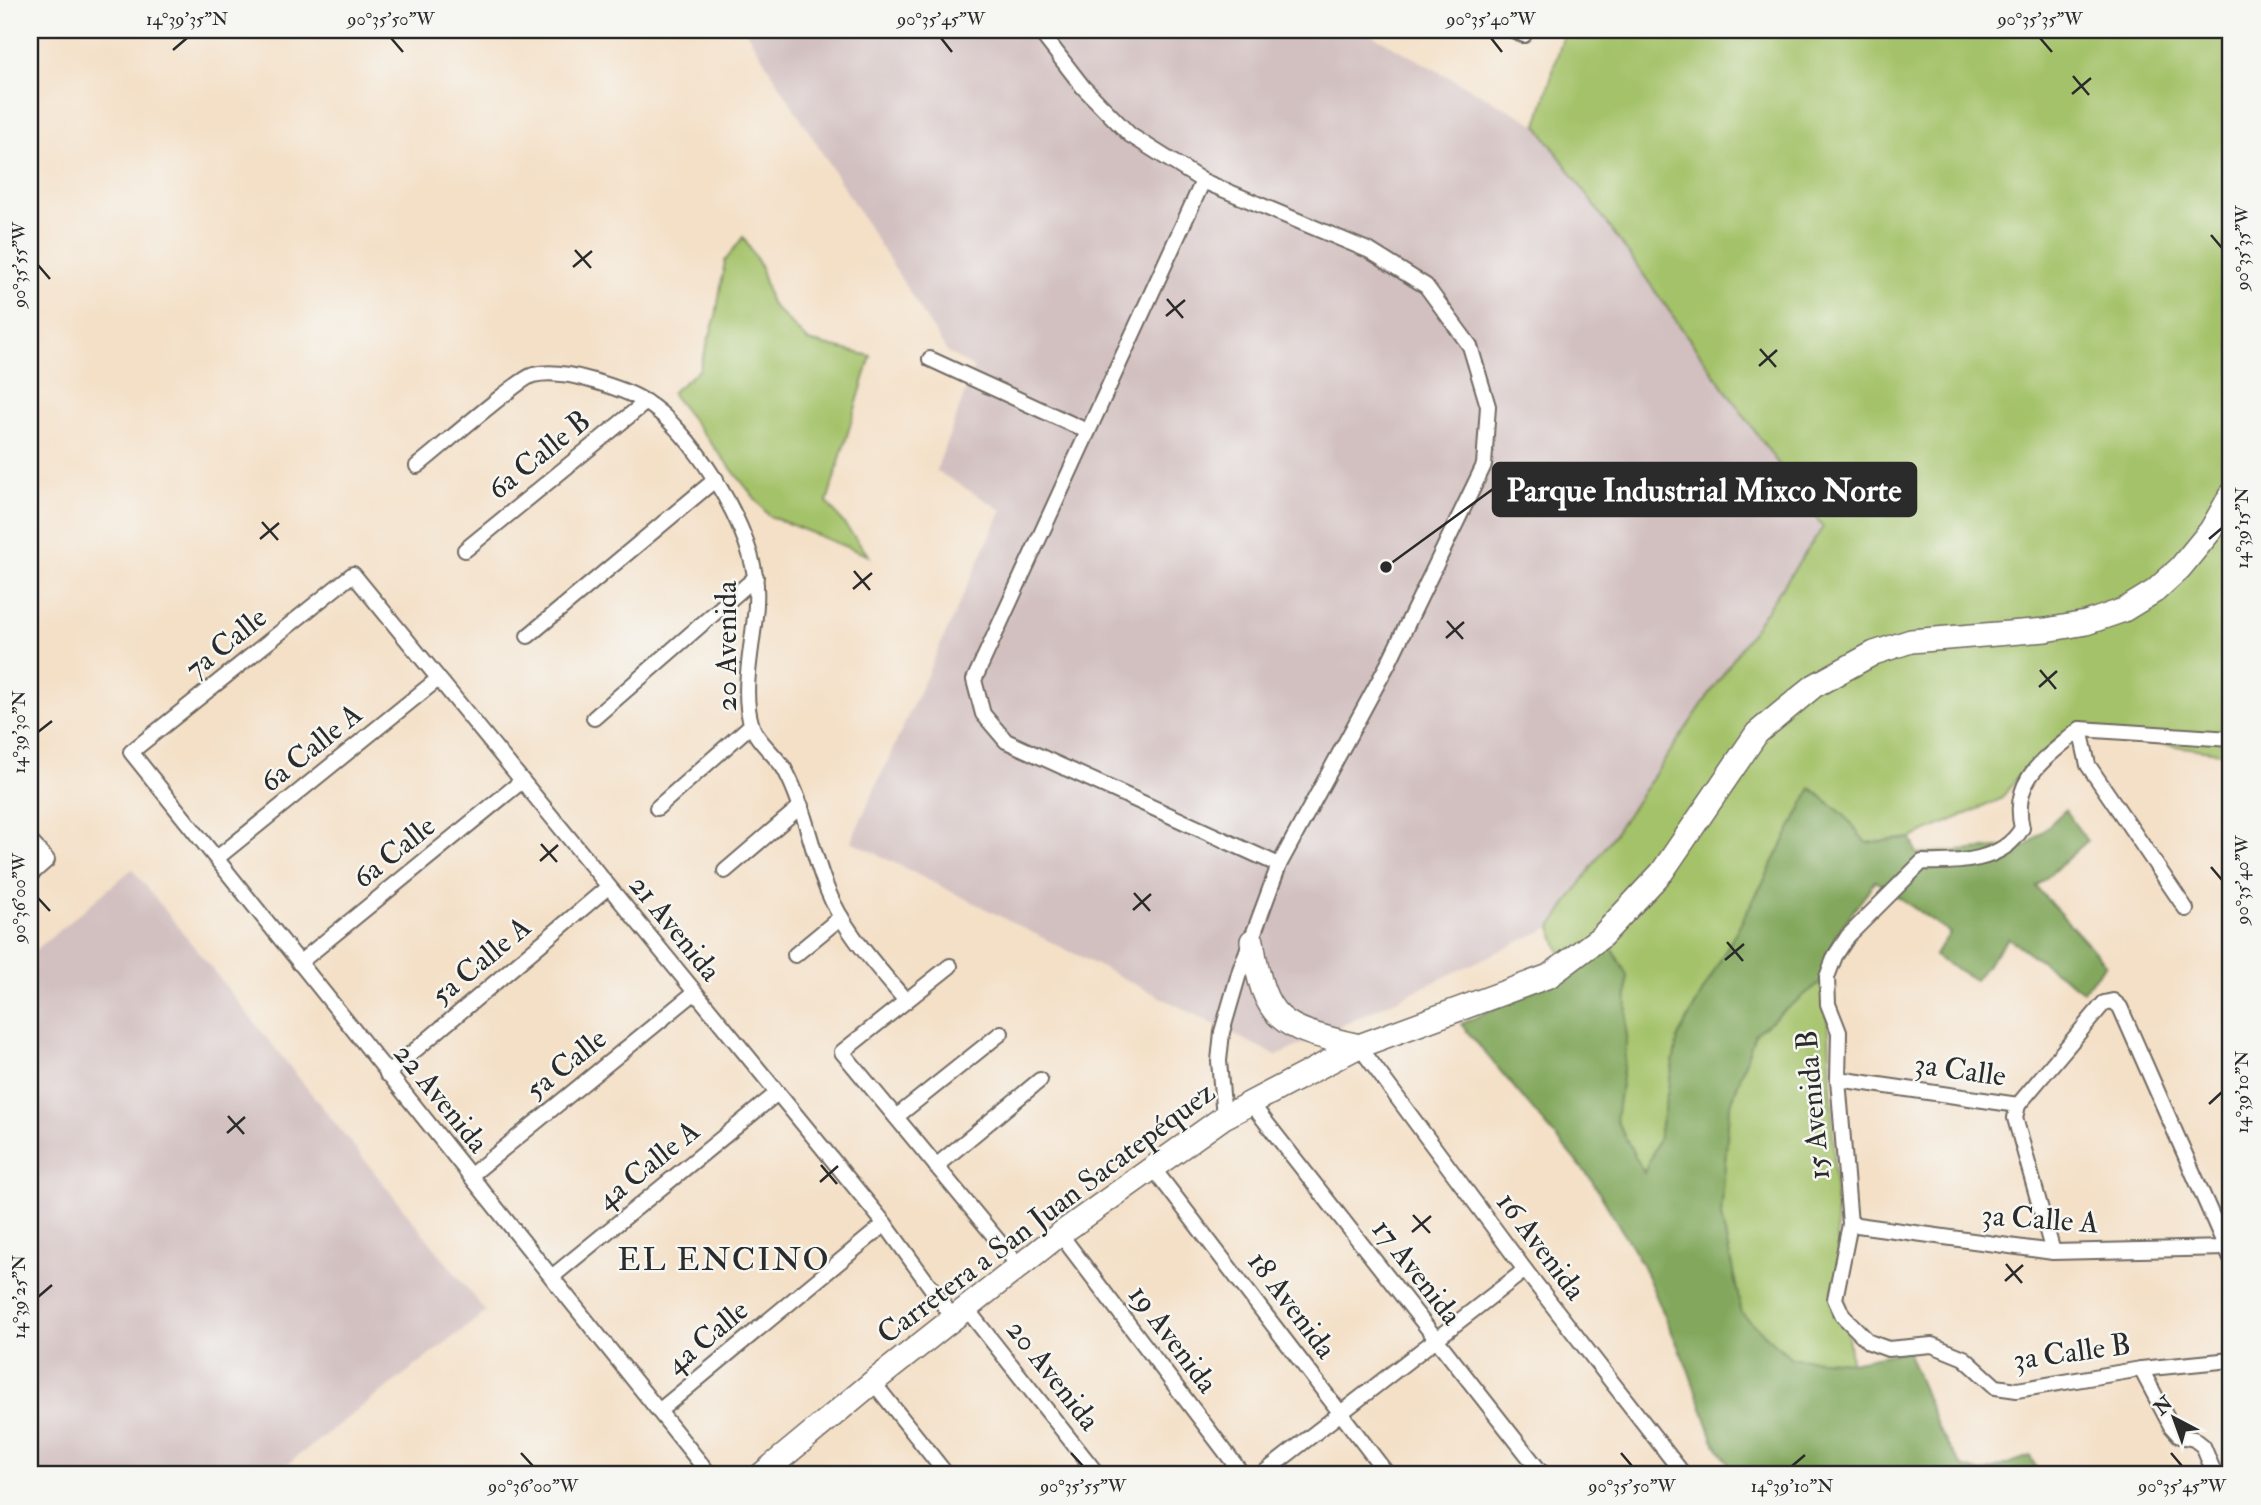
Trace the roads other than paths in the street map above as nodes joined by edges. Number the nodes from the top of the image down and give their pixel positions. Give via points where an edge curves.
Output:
1 (1039, 30) edge
2 (1203, 181) junction
3 (930, 359) dead end
4 (646, 402) junction
5 (1087, 430) junction
6 (417, 466) dead end
7 (716, 479) junction
8 (2231, 495) edge
9 (465, 550) dead end
10 (353, 574) joint
11 (756, 577) junction
12 (528, 636) dead end
13 (438, 679) junction
14 (594, 718) dead end
15 (751, 725) junction
16 (2080, 729) junction
17 (2231, 739) edge
18 (131, 752) joint
19 (522, 781) junction
20 (801, 806) junction
21 (657, 808) dead end
22 (30, 841) edge
23 (217, 858) junction
24 (1279, 865) junction
25 (725, 871) dead end
26 (30, 875) edge
27 (608, 887) junction
28 (2186, 909) dead end
29 (841, 917) junction
30 (1252, 941) junction
31 (795, 955) dead end
32 (299, 963) junction
33 (950, 966) dead end
34 (694, 993) junction
35 (906, 1001) junction
36 (1001, 1033) dead end
37 (1359, 1046) junction
38 (387, 1074) junction
39 (1838, 1079) junction
40 (1040, 1080) dead end
41 (776, 1094) junction
42 (1250, 1102) junction
43 (2018, 1105) junction
44 (897, 1117) junction
45 (1224, 1117) junction
46 (936, 1166) junction
47 (1153, 1168) junction
48 (470, 1175) junction
49 (885, 1224) junction
50 (1850, 1224) junction
51 (1060, 1234) junction
52 (2053, 1252) junction
53 (2229, 1254) edge
54 (1020, 1266) junction
55 (1525, 1270) junction
56 (553, 1276) junction
57 (960, 1313) junction
58 (1855, 1331) joint
59 (1437, 1340) junction
60 (2231, 1360) edge
61 (2140, 1369) junction
62 (873, 1382) junction
63 (659, 1411) junction
64 (1342, 1413) junction
65 (769, 1473) edge
66 (710, 1475) edge
67 (947, 1475) edge
68 (1098, 1475) edge
69 (1243, 1475) edge
70 (1261, 1475) edge
71 (1388, 1475) edge
72 (1543, 1475) edge
73 (1684, 1475) edge
74 (2215, 1475) edge

1 - 2 street via 1083,87 1130,135
2 - 5 street
2 - 24 street via 1370,251 1426,286 1470,346 1488,406 1484,465 1388,664
3 - 5 street
4 - 6 street, 20 Avenida via 571,375 531,375
4 - 7 street, 20 Avenida via 687,440
4 - 9 street, 6a Calle B
5 - 24 street via 974,680 983,714 1006,741
7 - 11 street, 20 Avenida via 743,535
7 - 12 street
8 - 37 main road, Carretera a San Juan Sacatepéquez via 2211,530 2180,568 2124,610 2046,630 1911,641 1834,673 1757,733 1662,872 1601,937 1549,976
10 - 13 street, 21 Avenida
10 - 18 street, 7a Calle
11 - 14 street
11 - 15 street, 20 Avenida via 748,693
13 - 19 street, 21 Avenida
13 - 23 street, 6a Calle A
15 - 20 street, 20 Avenida via 784,769
15 - 21 street
16 - 17 street
16 - 28 street via 2088,765
16 - 39 street, 15 Avenida B via 2037,766 2022,786 2017,808 2022,828 2013,844 1970,859 1922,862 1848,936 1827,977 1828,1004 1839,1032
18 - 23 street, 22 Avenida
19 - 27 street, 21 Avenida
19 - 32 street, 6a Calle
20 - 25 street
20 - 29 street, 20 Avenida via 827,890
22 - 26 street via 47,860
23 - 32 street, 22 Avenida
24 - 30 street
27 - 34 street, 21 Avenida
27 - 38 street, 5a Calle A
29 - 31 street
29 - 35 street, 20 Avenida
30 - 37 main road via 1263,996 1279,1019 1295,1029
30 - 45 street via 1222,1032 1219,1061
32 - 38 street, 22 Avenida
33 - 35 street
34 - 41 street, 21 Avenida
34 - 48 street, 5a Calle
35 - 44 street via 842,1052
36 - 44 street
37 - 42 main road, Carretera a San Juan Sacatepéquez
37 - 55 street, 16 Avenida
38 - 48 street, 22 Avenida
39 - 43 street, 3a Calle
39 - 50 street, 15 Avenida B
40 - 46 street
41 - 49 street, 21 Avenida
41 - 56 street, 4a Calle A
42 - 45 main road, Carretera a San Juan Sacatepéquez
42 - 59 street, 17 Avenida
43 - 52 street via 2015,1118
43 - 53 street, 3a Calle via 2104,1003 2113,1001 2120,1007
44 - 46 street
45 - 47 main road, Carretera a San Juan Sacatepéquez
46 - 54 street
47 - 51 main road, Carretera a San Juan Sacatepéquez
47 - 64 street, 18 Avenida
48 - 56 street, 22 Avenida
49 - 57 street, 21 Avenida
49 - 63 street, 4a Calle
50 - 52 street, 3a Calle A
50 - 58 street, 15 Avenida B via 1835,1299
51 - 54 main road, Carretera a San Juan Sacatepéquez
51 - 69 street, 19 Avenida
52 - 53 street, 3a Calle A
54 - 57 main road, Carretera a San Juan Sacatepéquez
55 - 59 street
55 - 73 street, 16 Avenida
56 - 63 street, 22 Avenida
57 - 62 main road, Carretera a San Juan Sacatepéquez
57 - 68 street, 20 Avenida
58 - 61 street, 3a Calle B via 1888,1349 1932,1345 1964,1358 1996,1387 2017,1390
59 - 64 street
59 - 72 street, 17 Avenida
60 - 61 street, 3a Calle B
61 - 74 street via 2171,1426 2180,1436 2203,1446
62 - 65 main road, Carretera a San Juan Sacatepéquez
62 - 67 street
63 - 66 street, 22 Avenida
64 - 70 street
64 - 71 street, 18 Avenida

